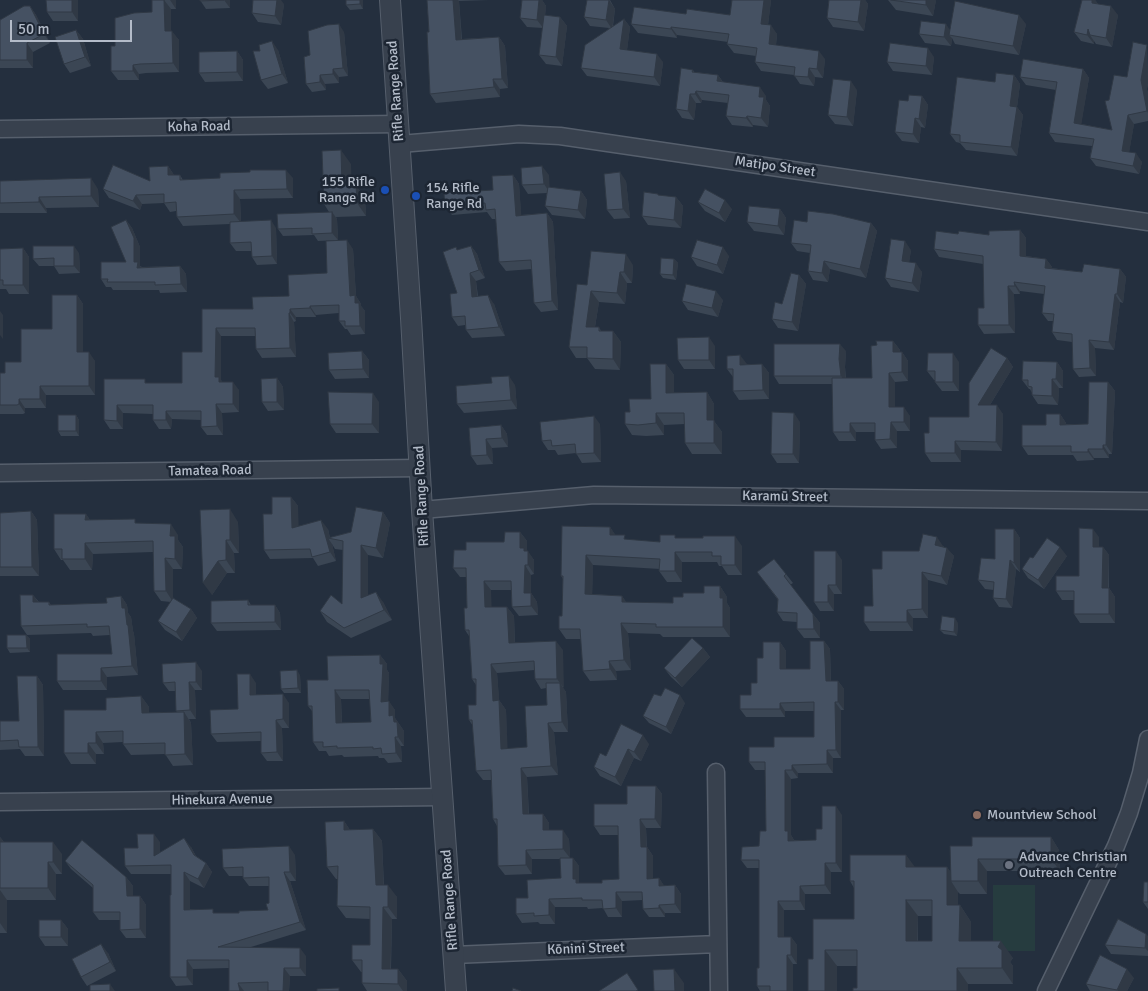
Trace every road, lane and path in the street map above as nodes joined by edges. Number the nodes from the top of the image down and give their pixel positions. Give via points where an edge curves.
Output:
1 (390, 0) edge
2 (398, 124) junction
3 (0, 129) edge
4 (400, 144) junction
5 (1148, 222) edge
6 (420, 468) junction
7 (0, 473) edge
8 (1148, 500) edge
9 (422, 510) junction
10 (1148, 739) edge
11 (716, 772) dead end
12 (443, 797) junction
13 (0, 802) edge
14 (718, 944) junction
15 (453, 955) junction
16 (456, 991) edge
17 (719, 991) edge
18 (1046, 991) edge

1 - 2 street, Rifle Range Road
2 - 3 street, Koha Road
2 - 4 street, Rifle Range Road
4 - 5 street, Matipo Street via 519,134 560,136
4 - 6 street, Rifle Range Road
6 - 7 street, Tamatea Road
6 - 9 street, Rifle Range Road
8 - 9 street, Karamū Street via 594,495
9 - 12 street, Rifle Range Road
10 - 18 street via 1139,781 1116,846
11 - 14 street
12 - 13 street, Hinekura Avenue
12 - 15 street, Rifle Range Road
14 - 15 street, Kōnini Street
14 - 17 street
15 - 16 street, Rifle Range Road

